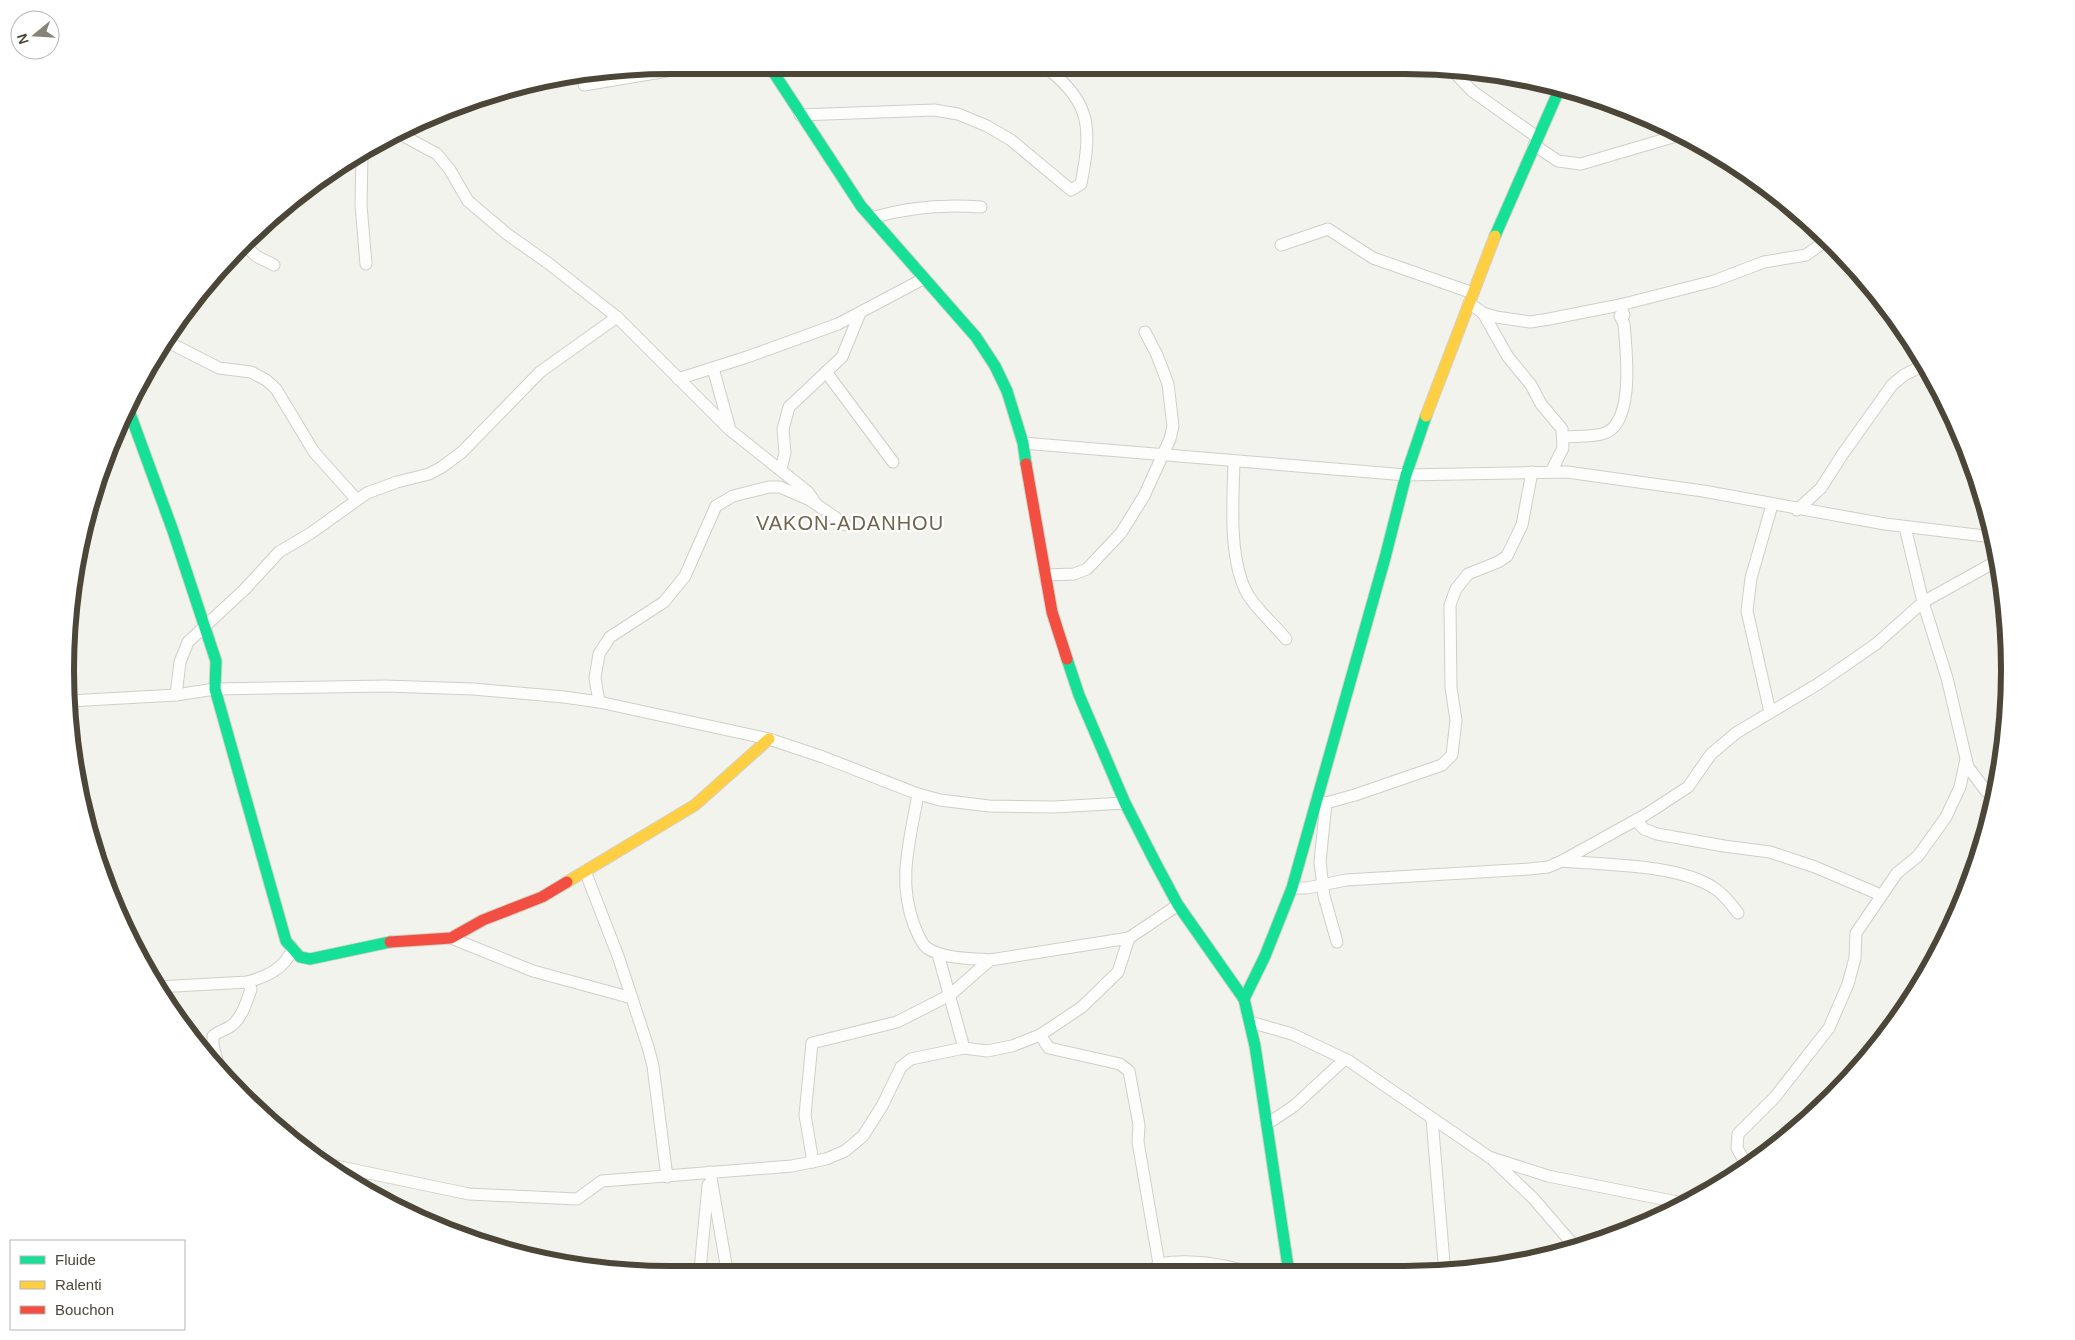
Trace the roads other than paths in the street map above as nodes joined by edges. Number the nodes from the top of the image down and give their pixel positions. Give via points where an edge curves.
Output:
1 (774, 74) edge
2 (1054, 74) edge
3 (646, 75) edge
4 (1458, 76) edge
5 (584, 85) dead end
6 (1557, 94) edge
7 (800, 115) junction
8 (404, 136) edge
9 (1673, 137) edge
10 (1535, 141) junction
11 (362, 160) edge
12 (981, 207) dead end
13 (871, 218) junction
14 (1822, 244) edge
15 (1281, 245) dead end
16 (248, 248) edge
17 (366, 264) dead end
18 (274, 265) dead end
19 (923, 279) junction
20 (1471, 298) junction
21 (1620, 305) junction
22 (860, 313) junction
23 (1483, 313) junction
24 (617, 318) junction
25 (1145, 332) dead end
26 (171, 344) edge
27 (1918, 366) edge
28 (713, 368) junction
29 (826, 372) junction
30 (678, 379) junction
31 (131, 416) edge
32 (730, 430) junction
33 (1563, 437) junction
34 (1023, 443) junction
35 (1162, 455) junction
36 (893, 462) dead end
37 (1234, 462) junction
38 (781, 469) junction
39 (1532, 472) junction
40 (1551, 472) junction
41 (1406, 475) junction
42 (357, 500) junction
43 (816, 504) junction
44 (1772, 504) junction
45 (1798, 510) junction
46 (846, 525) dead end
47 (1905, 527) junction
48 (1986, 536) edge
49 (1992, 564) edge
50 (1045, 575) junction
51 (1923, 602) junction
52 (205, 628) junction
53 (1286, 639) dead end
54 (215, 689) junction
55 (176, 695) junction
56 (75, 701) edge
57 (599, 702) junction
58 (1770, 712) junction
59 (769, 739) junction
60 (1966, 759) junction
61 (1988, 793) edge
62 (918, 794) junction
63 (1321, 802) junction
64 (1125, 803) junction
65 (1636, 820) junction
66 (1562, 861) junction
67 (585, 872) junction
68 (1323, 885) junction
69 (1292, 888) junction
70 (1881, 894) junction
71 (1178, 905) junction
72 (1738, 913) dead end
73 (451, 938) junction
74 (1129, 938) junction
75 (1336, 942) dead end
76 (292, 950) junction
77 (938, 954) junction
78 (990, 960) junction
79 (248, 982) junction
80 (165, 987) edge
81 (950, 995) junction
82 (632, 998) junction
83 (1244, 999) junction
84 (1250, 1022) junction
85 (1040, 1035) junction
86 (964, 1048) junction
87 (216, 1056) edge
88 (1345, 1059) junction
89 (1432, 1119) junction
90 (1267, 1124) junction
91 (1489, 1157) junction
92 (1744, 1160) edge
93 (812, 1162) junction
94 (341, 1167) edge
95 (710, 1172) junction
96 (667, 1177) junction
97 (1676, 1201) edge
98 (1572, 1242) edge
99 (1444, 1265) edge
100 (700, 1266) edge
101 (726, 1266) edge
102 (1155, 1266) edge
103 (1161, 1266) edge
104 (1228, 1266) edge
105 (1288, 1266) edge

1 - 7 main road
2 - 7 street via 1072,90 1084,110 1085,164 1081,184 1071,190 1011,140 958,114 934,110
3 - 5 street
4 - 10 street
6 - 10 main road
7 - 13 main road
8 - 24 street via 438,154 468,201
9 - 10 street via 1581,164 1558,161
10 - 20 main road
11 - 17 street via 361,205
12 - 13 street via 918,207
13 - 19 main road
14 - 21 street via 1806,255 1764,262 1714,281
15 - 20 street via 1328,229 1373,258
16 - 18 street
19 - 22 street
19 - 34 main road via 976,337 995,366 1007,391
20 - 23 street
20 - 41 main road
21 - 23 street via 1530,322
21 - 33 street via 1624,315 1620,316 1624,324 1626,397 1617,423 1603,434
22 - 28 street via 838,324
22 - 29 street via 842,357
23 - 33 street via 1541,404 1557,420
24 - 30 street
24 - 42 street via 540,372 462,452 442,467 368,493
25 - 35 street via 1168,384 1173,426
26 - 42 street via 214,367 251,372 266,380 276,389 314,452
27 - 45 street via 1892,385 1821,488
28 - 30 street
28 - 32 street
29 - 36 street
29 - 38 street via 789,407 783,429 785,453
30 - 32 street
31 - 52 main road
32 - 38 street
33 - 40 street via 1560,458
34 - 35 street
34 - 50 main road
35 - 37 street
35 - 50 street via 1144,496 1122,533 1087,569 1074,574
37 - 41 street
37 - 53 street via 1234,532 1240,577 1249,596
38 - 43 street via 808,492
39 - 40 street
39 - 41 street
39 - 63 street via 1522,525 1507,556 1468,574 1456,589 1450,605 1451,679 1456,720 1452,755 1442,765
40 - 44 street via 1666,486
41 - 63 main road
42 - 52 street via 279,552
43 - 46 street
43 - 57 street via 780,487 769,486 733,496 716,506 685,576 664,602 610,636 599,654 595,678
44 - 45 street
44 - 58 street via 1751,578 1747,611
45 - 47 street
47 - 48 street
47 - 51 street
49 - 51 street
50 - 64 main road via 1052,612 1076,687
51 - 58 street via 1876,644
51 - 60 street via 1944,669
52 - 54 main road via 216,662
52 - 55 street via 188,642 183,652
54 - 55 street
54 - 57 street via 385,686 473,689
54 - 76 main road via 286,941
55 - 56 street
57 - 59 street
58 - 65 street via 1736,733 1711,754 1688,787
59 - 62 street
59 - 67 main road via 695,805
60 - 61 street via 1968,767
60 - 70 street via 1960,787 1946,816 1918,856 1897,873
62 - 64 street via 990,806 1082,807
62 - 77 street via 904,874 908,909 925,947
63 - 68 street via 1319,850
63 - 69 main road
64 - 71 main road
65 - 66 street
65 - 70 street via 1644,829 1657,834 1770,852
66 - 68 street via 1548,867 1529,869 1346,880
66 - 72 street via 1672,872 1698,879 1726,897
67 - 73 main road via 542,897 483,920
67 - 82 street
68 - 69 street
68 - 75 street
69 - 83 main road
70 - 92 street via 1856,933 1855,958 1848,984 1829,1028 1775,1097 1738,1134 1737,1148
71 - 74 street
71 - 83 main road
73 - 76 main road via 385,942 310,959 300,957
73 - 82 street via 533,971
74 - 78 street
74 - 85 street via 1118,972 1082,1007
76 - 79 street via 288,960 279,968
77 - 78 street
77 - 81 street
78 - 81 street
79 - 80 street
79 - 87 street via 251,989 238,1018 213,1036
81 - 86 street
81 - 93 street via 897,1022 812,1043 805,1115
82 - 96 street via 653,1066
83 - 84 main road
84 - 88 street via 1292,1034
84 - 90 main road
85 - 86 street via 987,1051
85 - 102 street via 1049,1048 1120,1064 1130,1071
86 - 93 street via 911,1059 901,1067 863,1136 845,1151 826,1160
88 - 89 street
88 - 90 street via 1294,1106
89 - 91 street
89 - 99 street
90 - 105 main road
91 - 97 street via 1548,1176
91 - 98 street via 1533,1198
93 - 95 street
94 - 96 street via 469,1194 577,1199 602,1181
95 - 96 street
95 - 100 street
95 - 101 street
103 - 104 street via 1179,1260

